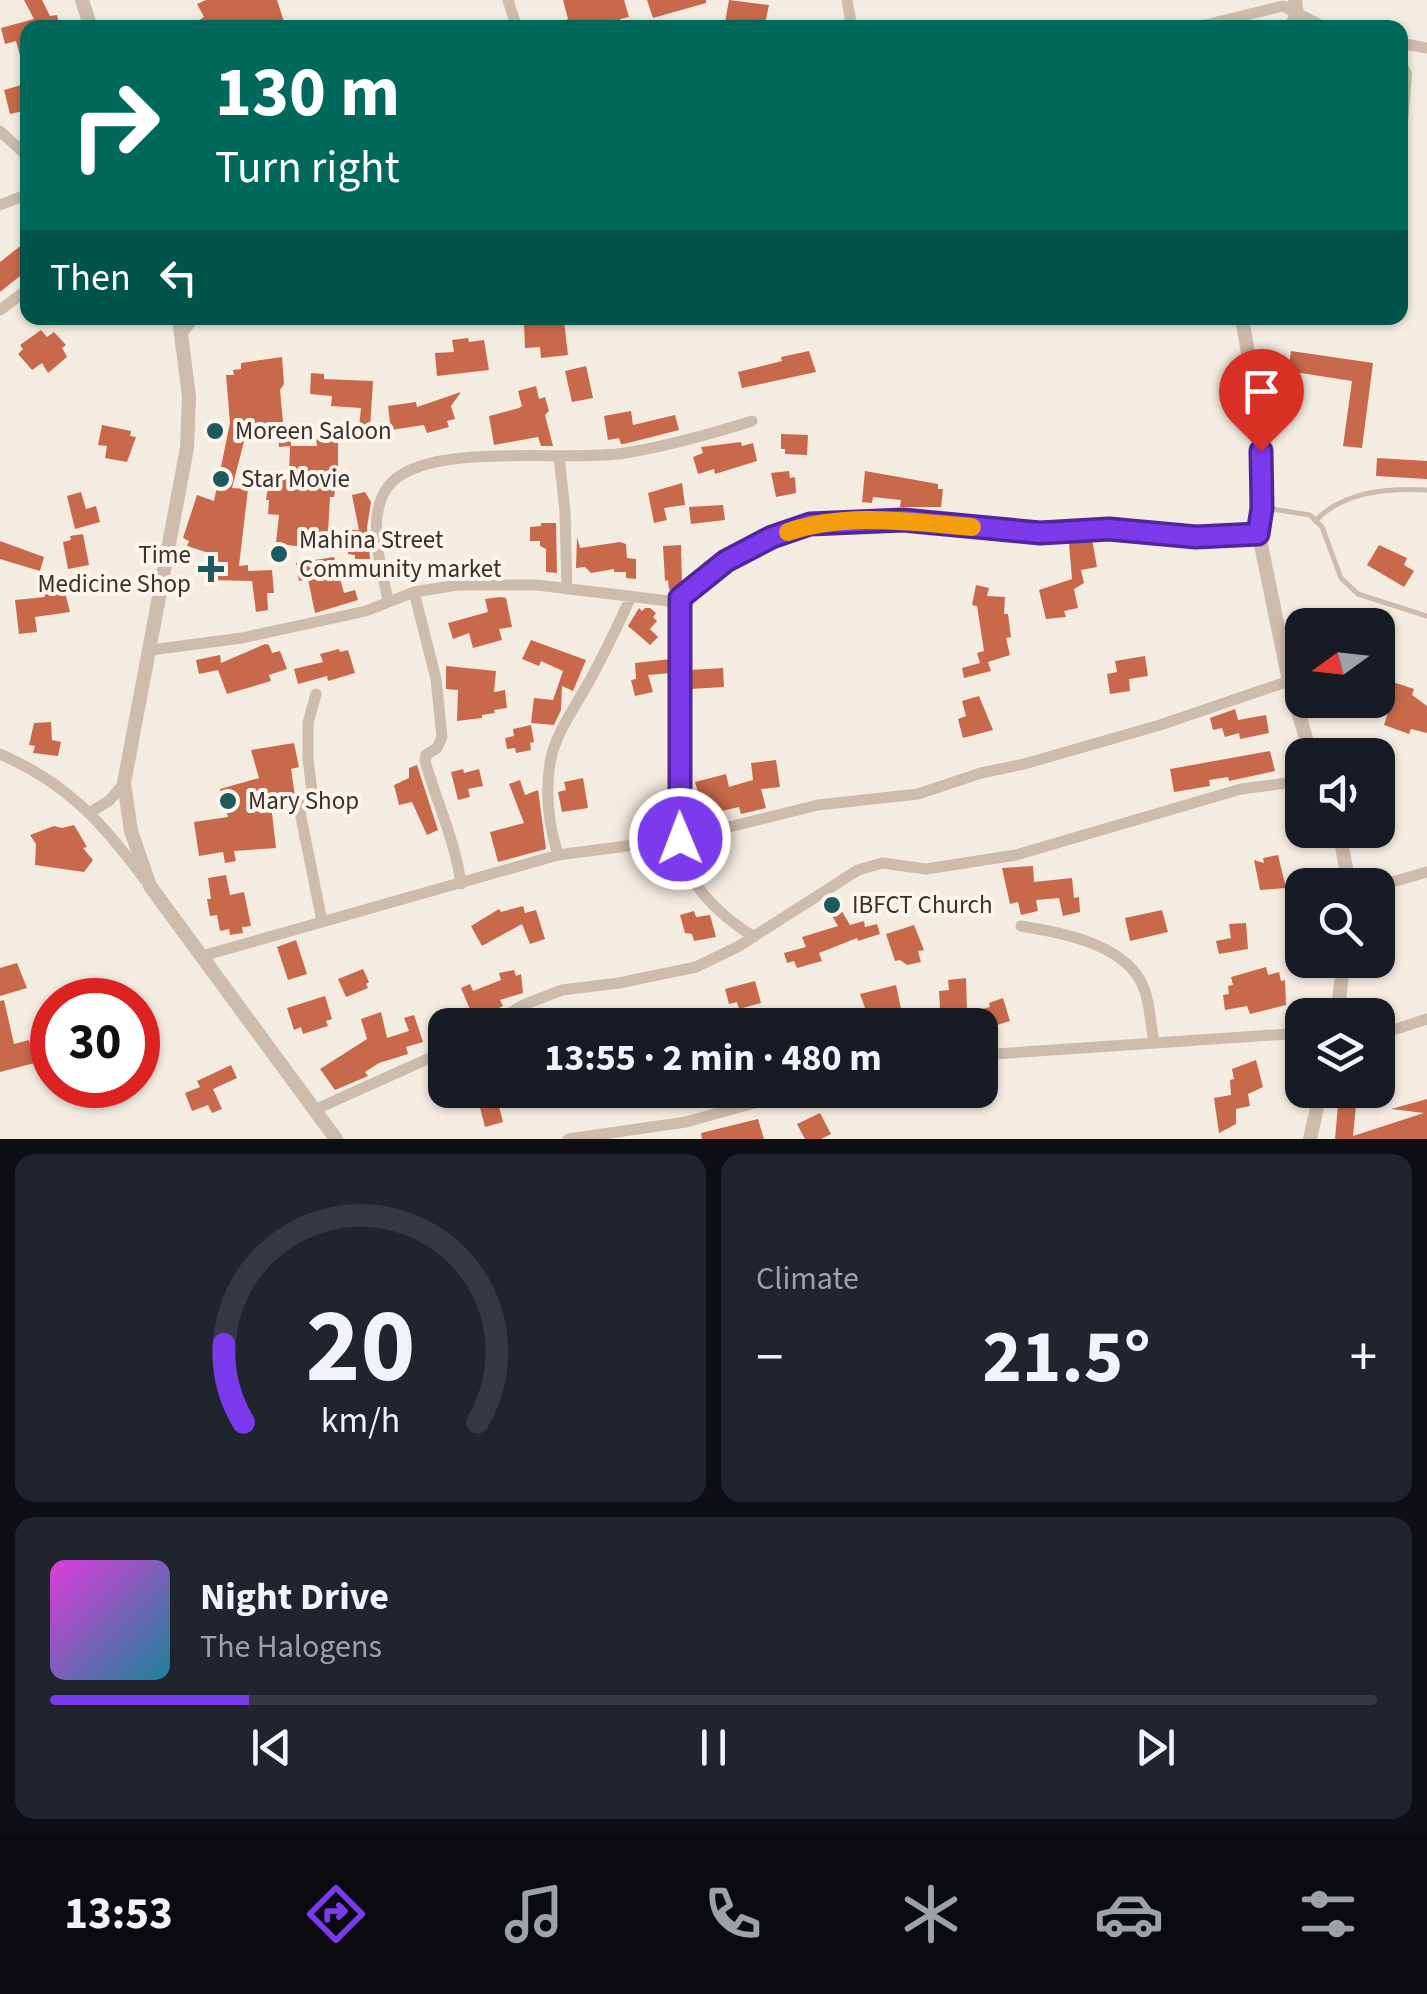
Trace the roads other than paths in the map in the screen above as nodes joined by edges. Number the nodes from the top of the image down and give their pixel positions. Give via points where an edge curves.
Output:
1 (1294, 14) edge
2 (1226, 20) edge
3 (0, 131) edge
4 (20, 150) edge
5 (20, 294) edge
6 (0, 310) edge
7 (181, 325) edge
8 (1243, 325) edge
9 (752, 421) dead end
10 (559, 456) junction
11 (1427, 490) edge
12 (1262, 508) junction
13 (1316, 521) junction
14 (1258, 534) junction
15 (567, 588) junction
16 (414, 592) junction
17 (631, 597) junction
18 (680, 598) junction
19 (388, 600) junction
20 (1427, 616) edge
21 (151, 650) junction
22 (1285, 662) edge
23 (1285, 682) edge
24 (316, 694) dead end
25 (0, 754) edge
26 (124, 782) junction
27 (1285, 783) edge
28 (91, 812) junction
29 (674, 840) junction
30 (558, 855) junction
31 (1427, 872) edge
32 (1395, 881) edge
33 (461, 884) junction
34 (150, 886) junction
35 (322, 921) junction
36 (1021, 926) dead end
37 (754, 937) junction
38 (202, 956) junction
39 (518, 1008) edge
40 (1427, 1018) edge
41 (1395, 1028) edge
42 (1285, 1033) edge
43 (1154, 1042) junction
44 (998, 1054) edge
45 (428, 1059) edge
46 (736, 1108) edge
47 (1317, 1108) edge
48 (314, 1110) junction
49 (336, 1139) edge
50 (568, 1139) edge
51 (1310, 1139) edge

1 - 2 street via 1283,6
3 - 4 street
5 - 6 street
7 - 21 street via 188,448
8 - 12 street via 1260,422
9 - 10 street via 622,454
10 - 15 street
10 - 19 street via 492,456 401,472 379,502
11 - 13 lane via 1364,494 1337,503
12 - 13 lane
12 - 14 street
13 - 20 lane via 1349,587
14 - 18 street via 1040,533 903,520 810,524 726,561
14 - 22 street
15 - 16 street via 458,584
15 - 17 street
16 - 19 street
16 - 33 street via 436,679 442,738 425,761 452,835
17 - 18 street
17 - 30 street via 550,760 548,796
18 - 29 street
19 - 21 street via 242,638
21 - 26 street
23 - 29 street via 918,794 818,806
24 - 35 street via 308,723 312,791 300,812
25 - 28 street
26 - 28 street
26 - 34 street via 131,831
27 - 37 street via 1241,789 1016,855 926,869 882,863 858,870
28 - 34 street
29 - 30 street
29 - 37 street via 692,881 720,916
30 - 33 street
31 - 32 street
33 - 35 street
34 - 38 street
35 - 38 street
36 - 43 street via 1064,932 1130,968 1142,982
37 - 39 street via 696,967 562,990
38 - 48 street
40 - 41 street
42 - 43 street
43 - 44 street
45 - 48 street
46 - 50 street
47 - 51 street
48 - 49 street

